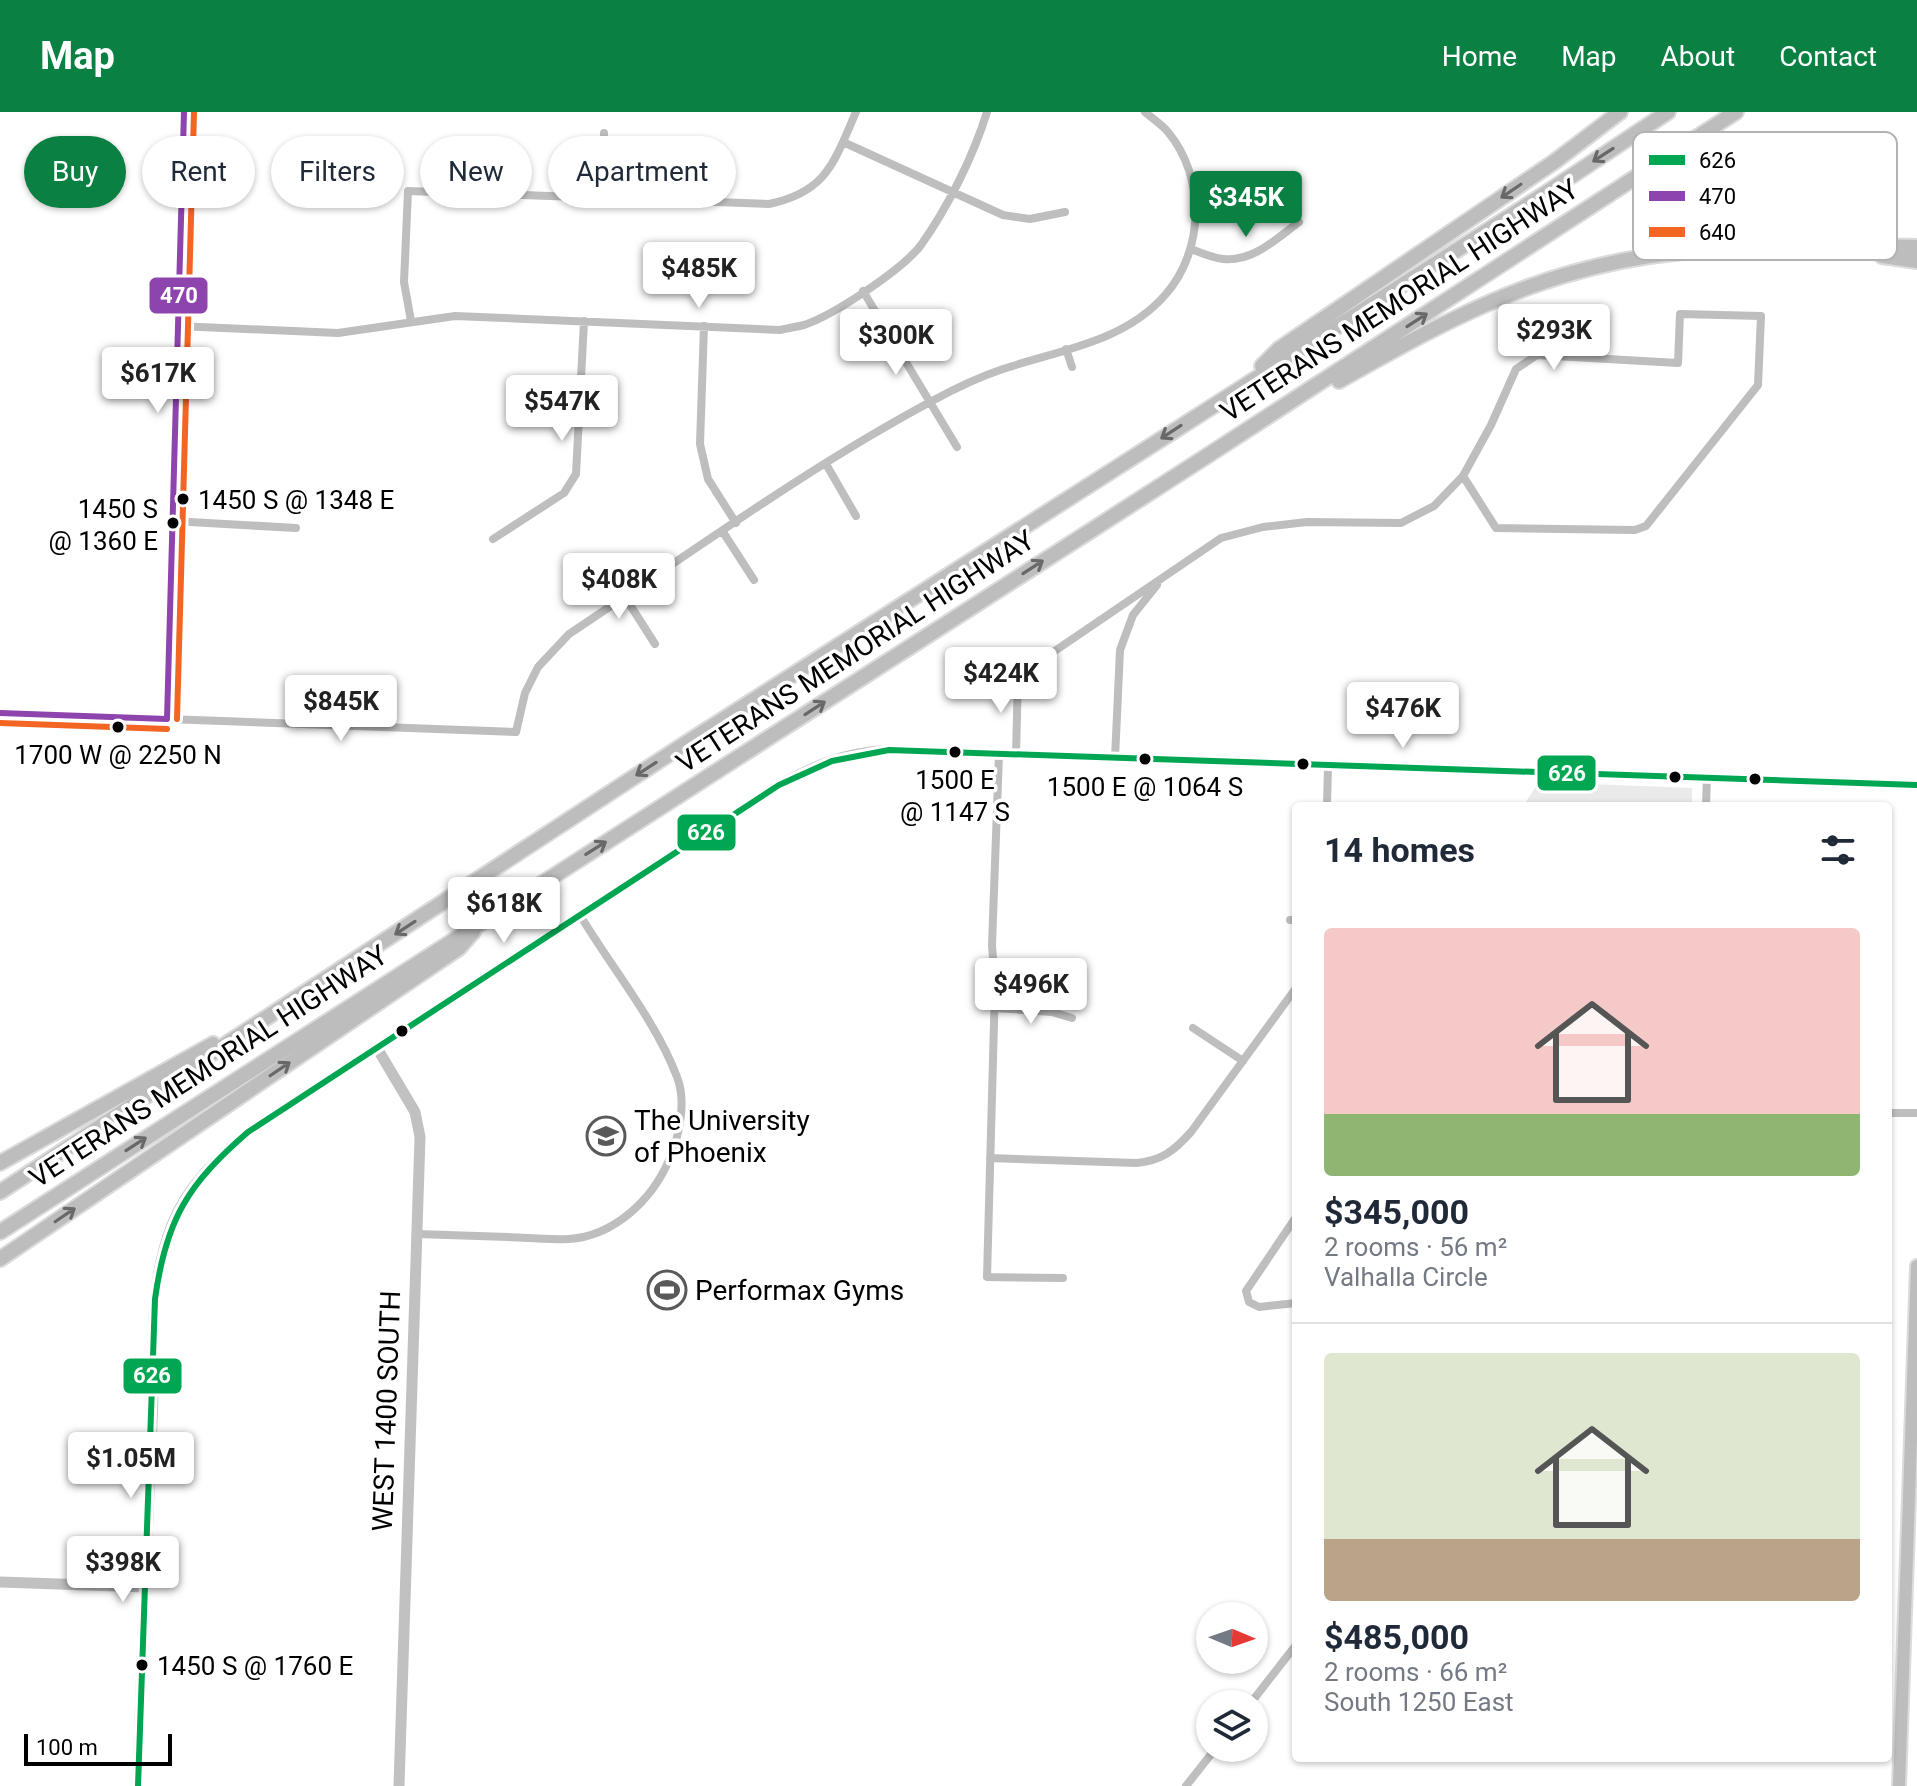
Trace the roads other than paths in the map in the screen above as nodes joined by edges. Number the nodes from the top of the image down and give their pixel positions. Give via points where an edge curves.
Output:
1 (184, 112) edge
2 (856, 112) edge
3 (987, 112) edge
4 (1145, 112) edge
5 (1620, 112) edge
6 (1668, 112) edge
7 (1736, 112) edge
8 (1637, 132) edge
9 (1705, 132) edge
10 (604, 133) dead end
11 (1633, 135) edge
12 (604, 136) edge
13 (843, 142) junction
14 (1633, 179) edge
15 (951, 193) junction
16 (548, 196) edge
17 (736, 203) edge
18 (1065, 212) dead end
19 (1299, 222) dead end
20 (1191, 249) junction
21 (1897, 257) edge
22 (1633, 259) edge
23 (1917, 261) edge
24 (863, 291) junction
25 (411, 321) junction
26 (584, 321) junction
27 (178, 326) junction
28 (704, 326) junction
29 (1066, 349) junction
30 (1072, 367) dead end
31 (1236, 390) junction
32 (930, 402) junction
33 (957, 447) dead end
34 (1210, 454) junction
35 (826, 464) junction
36 (1463, 476) junction
37 (856, 516) dead end
38 (172, 521) junction
39 (736, 523) junction
40 (296, 528) dead end
41 (723, 532) junction
42 (493, 539) dead end
43 (1163, 578) junction
44 (754, 580) dead end
45 (625, 597) junction
46 (655, 644) dead end
47 (0, 713) edge
48 (167, 719) junction
49 (999, 754) junction
50 (1016, 755) junction
51 (1115, 758) junction
52 (1328, 765) junction
53 (1707, 777) junction
54 (1917, 785) edge
55 (1327, 802) edge
56 (1706, 802) edge
57 (580, 915) junction
58 (483, 920) junction
59 (1292, 994) edge
60 (995, 1008) junction
61 (1072, 1018) dead end
62 (264, 1021) junction
63 (1193, 1028) dead end
64 (377, 1048) junction
65 (1243, 1061) junction
66 (1892, 1113) edge
67 (1917, 1113) edge
68 (990, 1158) junction
69 (0, 1163) edge
70 (0, 1192) edge
71 (1292, 1223) edge
72 (0, 1232) edge
73 (417, 1234) junction
74 (0, 1259) edge
75 (1917, 1266) edge
76 (1063, 1278) dead end
77 (1292, 1303) edge
78 (0, 1582) edge
79 (145, 1587) junction
80 (1292, 1650) edge
81 (1261, 1690) edge
82 (1205, 1762) edge
83 (138, 1786) edge
84 (399, 1786) edge
85 (1186, 1786) edge
86 (1899, 1786) edge

1 - 27 street
2 - 13 street
3 - 15 street
4 - 20 street via 1168,133 1187,165 1195,191
5 -> 31 highway via 1279,349
6 -> 8 highway, VETERANS MEMORIAL HIGHWAY
9 -> 7 highway, VETERANS MEMORIAL HIGHWAY
10 - 12 street
11 -> 31 highway, VETERANS MEMORIAL HIGHWAY
13 - 15 street
13 - 17 street via 816,186 769,204
34 -> 14 highway, VETERANS MEMORIAL HIGHWAY
15 - 18 street via 1003,215 1030,219
15 - 24 street via 920,246
16 - 25 street via 408,191 404,282
19 - 20 street via 1246,257 1222,259
20 - 29 street via 1181,274 1146,314 1113,335
21 - 23 highway
22 - 34 highway via 1546,281 1490,303 1399,347
24 - 28 street via 804,325 780,330
24 - 32 street
25 - 26 street via 455,316
25 - 27 street via 338,333
26 - 28 street
26 - 42 street via 576,474 564,493
27 - 38 street
28 - 39 street via 700,444 708,479
29 - 30 street
29 - 32 street via 999,370
31 -> 62 highway, VETERANS MEMORIAL HIGHWAY
32 - 33 street
32 - 35 street
58 -> 34 highway, VETERANS MEMORIAL HIGHWAY
35 - 37 street
35 - 39 street
36 - 36 street via 1516,369 1537,355 1678,363 1680,314 1761,316 1758,385 1646,526 1496,528
36 - 43 street via 1434,506 1401,523 1324,521 1263,527 1221,538
38 - 40 street
38 - 48 street
39 - 41 street
41 - 44 street
41 - 45 street
43 - 50 street via 1018,676
43 - 51 street via 1133,615 1120,650
45 - 46 street
45 - 48 street via 569,634 538,667 516,732
47 - 48 street
49 - 50 street
49 - 57 street via 889,750 852,753 818,764
49 - 60 street
50 - 51 street
51 - 52 street
52 - 53 street
52 - 55 street
53 - 54 street
53 - 56 street
57 - 64 street
57 - 73 street via 679,1080 676,1144 664,1173 621,1221 595,1233 570,1239
72 -> 58 highway, VETERANS MEMORIAL HIGHWAY
74 -> 58 highway via 459,948
59 - 65 street
60 - 61 street
60 - 68 street
62 - 69 highway via 208,1046
62 - 70 highway, VETERANS MEMORIAL HIGHWAY
63 - 65 street
64 - 73 street, WEST 1400 SOUTH via 415,1112 420,1137
64 - 79 street via 248,1132 212,1163 173,1222 154,1293
65 - 68 street via 1191,1132 1155,1161
66 - 67 street
68 - 76 street via 987,1277
71 - 77 street via 1246,1291 1249,1302 1259,1307
73 - 84 street, WEST 1400 SOUTH
75 - 86 main road
78 - 79 street
79 - 83 street
80 - 81 street
82 - 85 street

